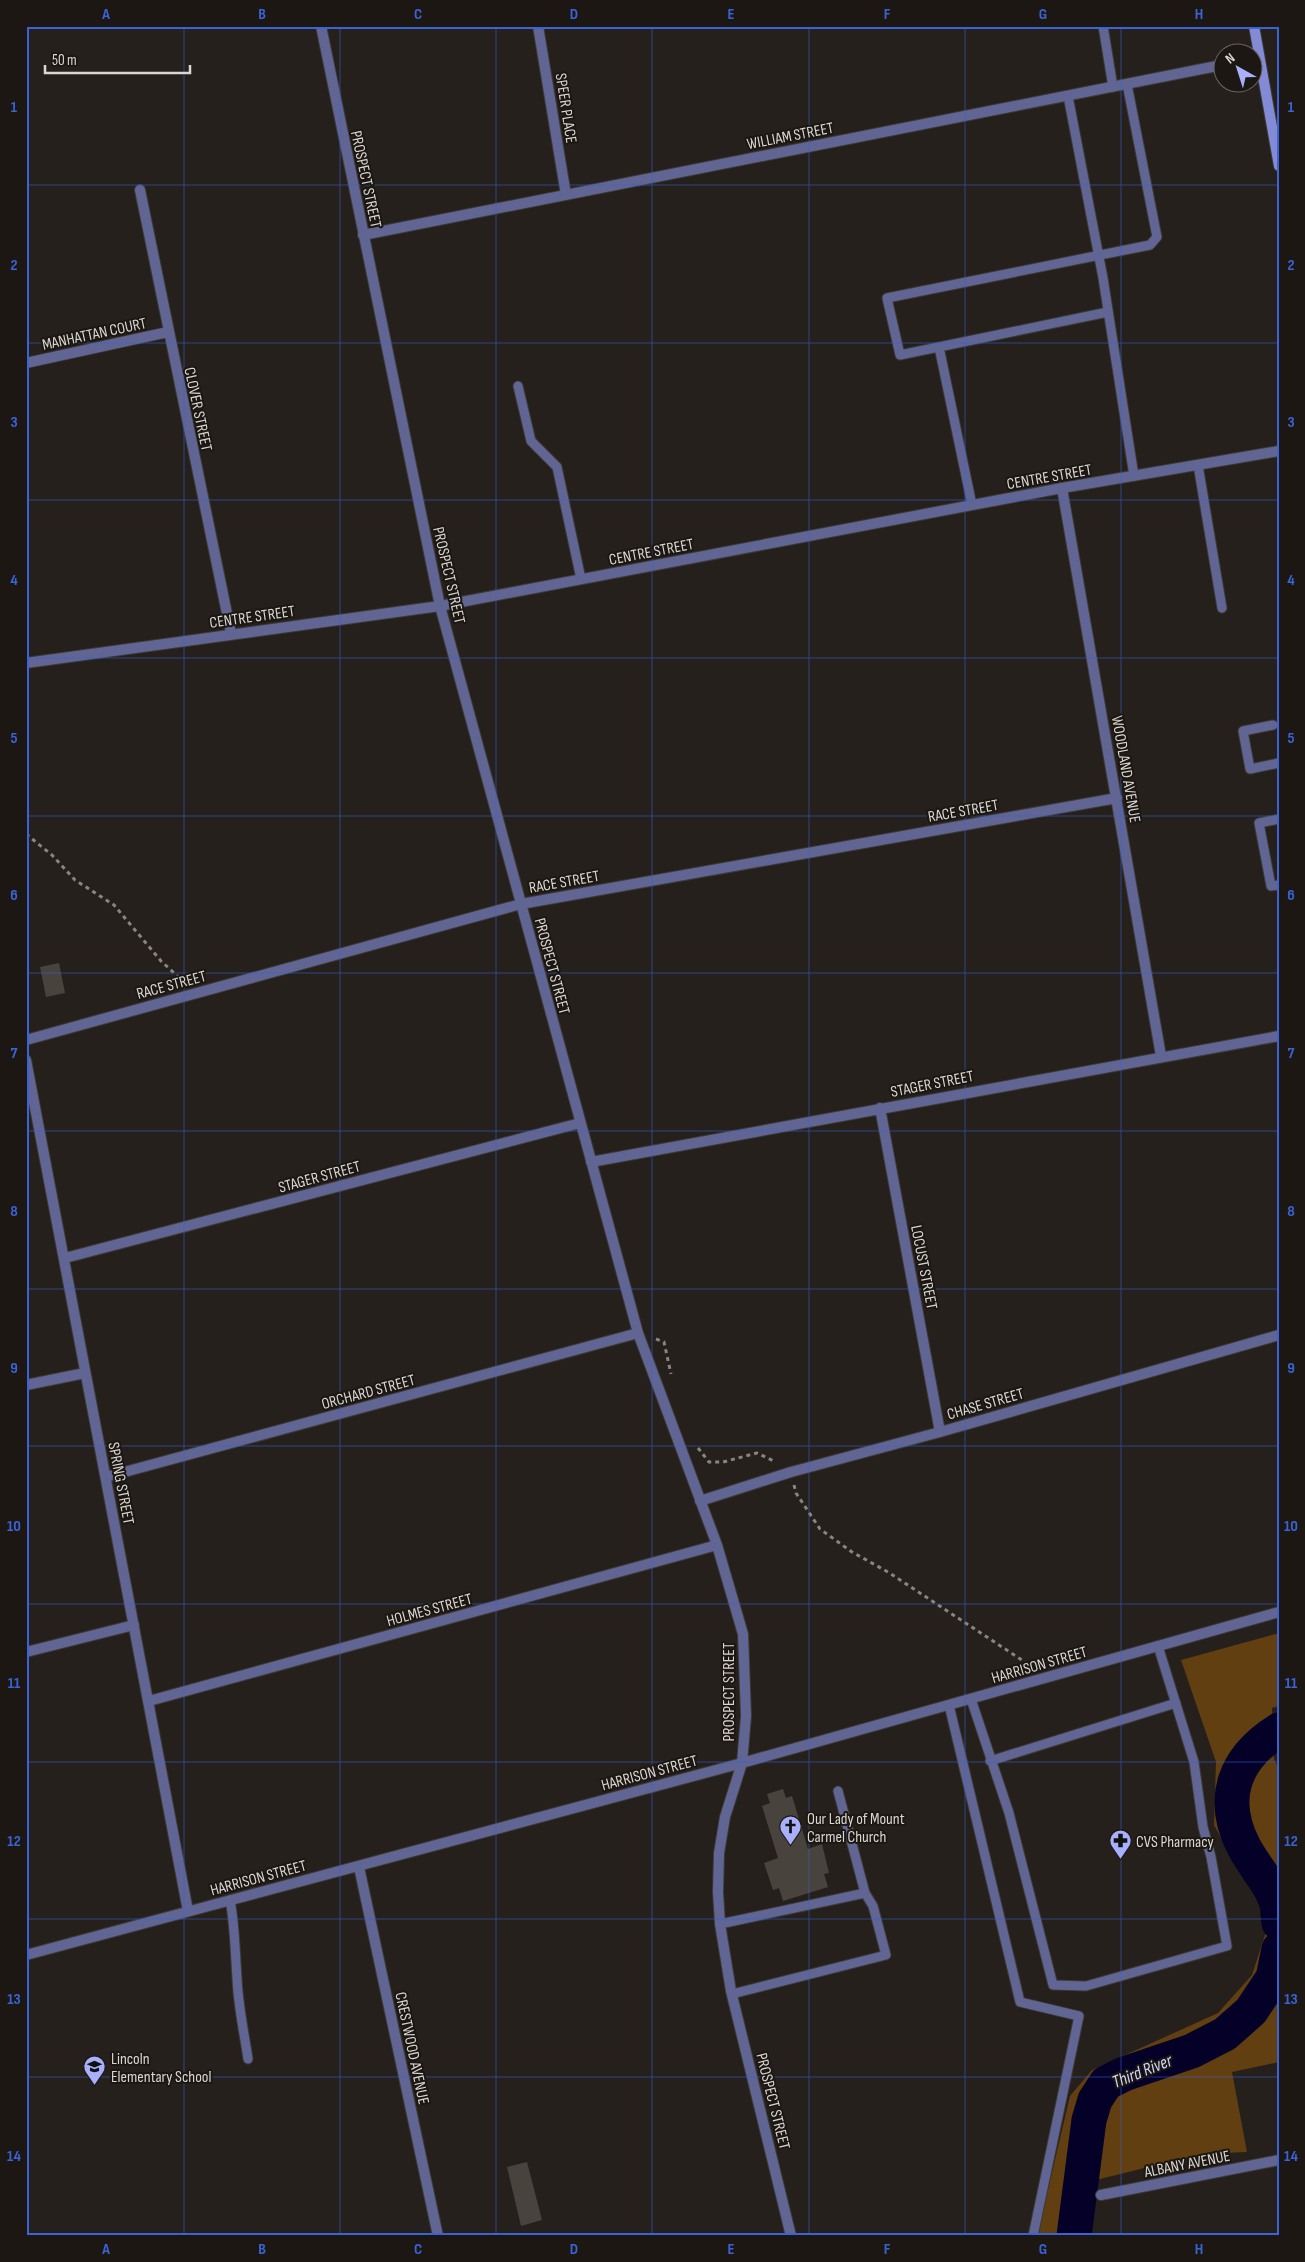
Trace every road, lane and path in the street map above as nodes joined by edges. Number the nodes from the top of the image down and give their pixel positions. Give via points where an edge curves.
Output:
1 (320, 26) edge
2 (538, 26) edge
3 (1103, 26) edge
4 (1254, 26) edge
5 (1255, 42) edge
6 (1212, 67) edge
7 (1127, 84) junction
8 (1114, 87) junction
9 (1262, 87) edge
10 (1068, 96) junction
11 (1279, 166) edge
12 (140, 190) dead end
13 (566, 195) junction
14 (363, 235) junction
15 (1098, 255) junction
16 (1108, 312) junction
17 (168, 332) junction
18 (939, 347) junction
19 (26, 363) edge
20 (518, 386) dead end
21 (1279, 451) edge
22 (1198, 465) junction
23 (1134, 476) junction
24 (1062, 488) junction
25 (972, 505) junction
26 (581, 579) junction
27 (440, 606) junction
28 (1222, 608) dead end
29 (231, 634) junction
30 (26, 663) edge
31 (1273, 725) dead end
32 (1279, 763) edge
33 (1117, 798) junction
34 (1279, 819) edge
35 (26, 834) edge
36 (1279, 885) edge
37 (521, 904) junction
38 (203, 991) junction
39 (1279, 1036) edge
40 (26, 1040) edge
41 (1161, 1056) junction
42 (26, 1060) edge
43 (30, 1097) edge
44 (880, 1108) junction
45 (580, 1123) junction
46 (591, 1162) junction
47 (65, 1258) junction
48 (638, 1333) junction
49 (1279, 1335) edge
50 (85, 1373) junction
51 (673, 1382) dead end
52 (26, 1385) edge
53 (940, 1432) junction
54 (694, 1444) dead end
55 (791, 1472) junction
56 (106, 1477) junction
57 (700, 1501) junction
58 (717, 1545) junction
59 (1279, 1612) edge
60 (134, 1625) junction
61 (1158, 1646) junction
62 (26, 1652) edge
63 (1049, 1677) junction
64 (971, 1699) junction
65 (150, 1701) junction
66 (1176, 1703) junction
67 (950, 1705) junction
68 (990, 1762) junction
69 (742, 1763) junction
70 (838, 1791) dead end
71 (359, 1867) junction
72 (865, 1893) junction
73 (230, 1900) junction
74 (188, 1911) junction
75 (720, 1924) junction
76 (26, 1955) edge
77 (732, 1994) junction
78 (248, 2059) dead end
79 (1279, 2160) edge
80 (1101, 2195) dead end
81 (438, 2236) edge
82 (792, 2236) edge
83 (1033, 2236) edge

1 - 14 street, PROSPECT STREET
2 - 13 street, SPEER PLACE
3 - 8 lane
4 - 5 main road
6 - 7 street, WILLIAM STREET
7 - 8 street, WILLIAM STREET
7 - 15 lane via 1157,237 1150,245
8 - 10 street, WILLIAM STREET
9 - 11 main road
10 - 13 street, WILLIAM STREET
10 - 15 lane
12 - 17 street, CLOVER STREET
13 - 14 street, WILLIAM STREET
14 - 27 street, PROSPECT STREET
15 - 16 lane
15 - 18 lane via 887,298 900,355
16 - 18 lane
16 - 23 lane
17 - 19 street, MANHATTAN COURT
17 - 29 street, CLOVER STREET
18 - 25 lane
20 - 26 lane via 530,441 557,467
21 - 22 street, CENTRE STREET
22 - 23 street, CENTRE STREET
22 - 28 lane
23 - 24 street, CENTRE STREET
24 - 25 street, CENTRE STREET
24 - 33 street, WOODLAND AVENUE
25 - 26 street, CENTRE STREET
26 - 27 street, CENTRE STREET
27 - 29 street, CENTRE STREET
27 - 37 street, PROSPECT STREET
29 - 30 street, CENTRE STREET
31 - 32 lane via 1243,731 1250,769
33 - 37 street, RACE STREET
33 - 41 street, WOODLAND AVENUE
34 - 36 lane via 1259,823 1271,886
35 - 38 path via 75,880 114,905 161,962 182,980
37 - 38 street, RACE STREET
37 - 45 street, PROSPECT STREET
38 - 40 street, RACE STREET
39 - 41 street, STAGER STREET
41 - 44 street, STAGER STREET
42 - 43 street, SPRING STREET
43 - 47 street, SPRING STREET
44 - 46 street, STAGER STREET
44 - 53 street, LOCUST STREET
45 - 46 street, PROSPECT STREET
45 - 47 street, STAGER STREET
46 - 48 street, PROSPECT STREET
47 - 50 street, SPRING STREET
48 - 51 path via 664,1342
48 - 56 street, ORCHARD STREET
48 - 57 street, PROSPECT STREET
49 - 53 street, CHASE STREET
50 - 52 street
50 - 56 street, SPRING STREET
53 - 55 street, CHASE STREET
54 - 55 path via 709,1462 722,1462 756,1452
55 - 57 street, CHASE STREET
55 - 63 path via 796,1493 820,1529
56 - 60 street, SPRING STREET
57 - 58 street, PROSPECT STREET
58 - 65 street, HOLMES STREET
58 - 69 street, PROSPECT STREET via 743,1634 746,1716
59 - 61 street, HARRISON STREET
60 - 62 street
60 - 65 street, SPRING STREET
61 - 63 street, HARRISON STREET
61 - 66 lane
63 - 64 street, HARRISON STREET
64 - 67 street, HARRISON STREET
64 - 68 lane
65 - 74 street, SPRING STREET
66 - 68 lane
66 - 68 lane via 1194,1762 1203,1827 1227,1946 1086,1986 1053,1985 1009,1813
67 - 69 street, HARRISON STREET
67 - 83 lane via 1020,2002 1079,2016
69 - 71 street, HARRISON STREET
69 - 75 street, PROSPECT STREET via 725,1817 720,1852
70 - 72 lane
71 - 73 street, HARRISON STREET
71 - 81 street, CRESTWOOD AVENUE
72 - 75 lane
72 - 77 lane via 873,1906 886,1955
73 - 74 street, HARRISON STREET
73 - 78 lane via 236,1931 236,1978
74 - 76 street, HARRISON STREET
75 - 77 street, PROSPECT STREET
77 - 82 street, PROSPECT STREET
79 - 80 street, ALBANY AVENUE

